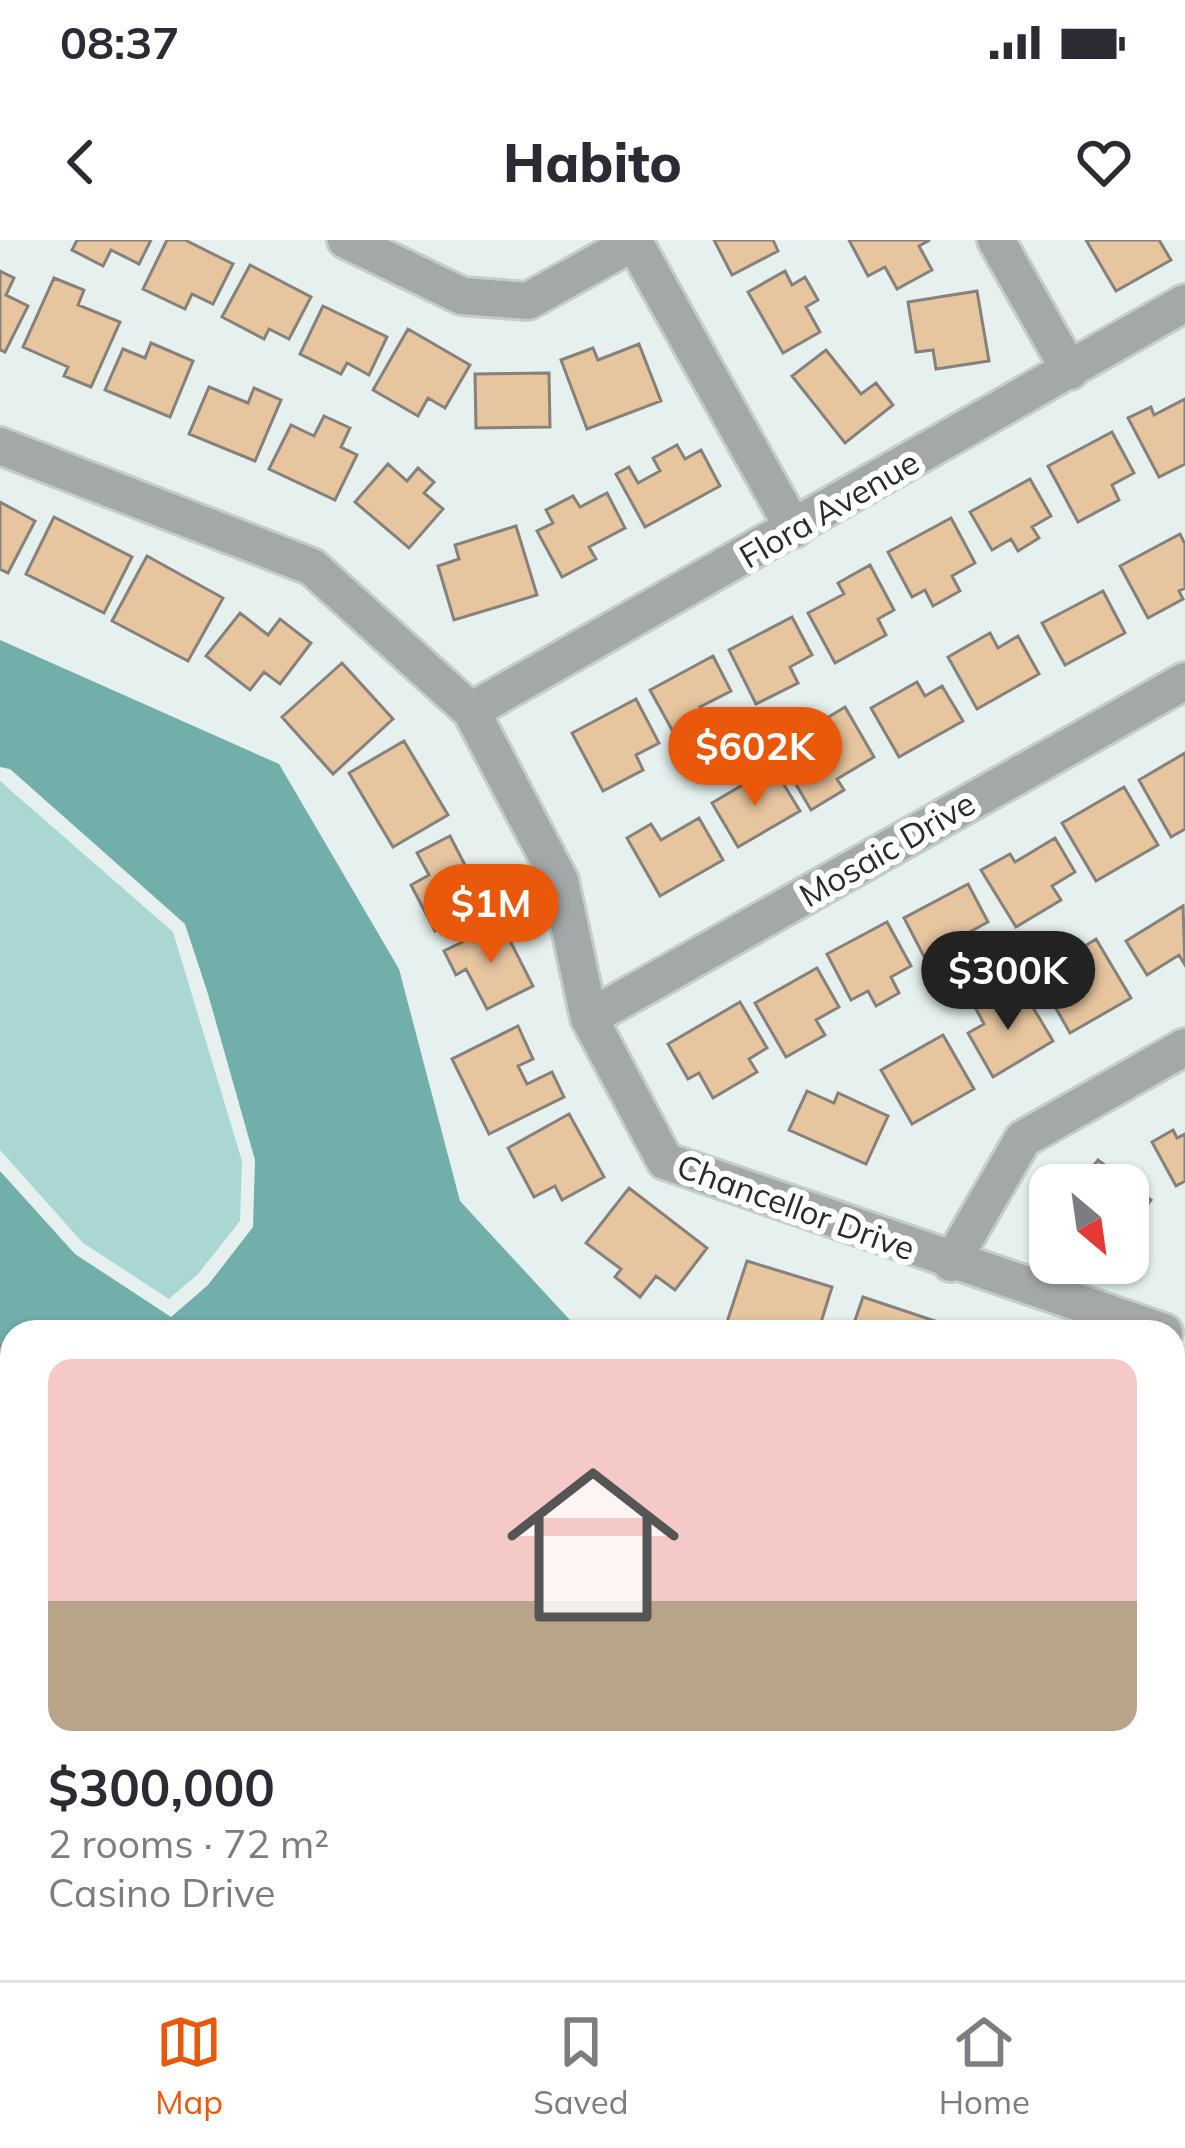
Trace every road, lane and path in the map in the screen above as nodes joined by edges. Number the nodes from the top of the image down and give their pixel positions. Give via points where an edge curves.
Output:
1 (346, 240) edge
2 (996, 240) edge
3 (634, 241) edge
4 (1185, 303) edge
5 (1070, 371) junction
6 (0, 446) edge
7 (794, 530) junction
8 (1185, 680) edge
9 (471, 711) junction
10 (589, 1018) junction
11 (1185, 1047) edge
12 (951, 1263) junction
13 (1127, 1320) edge

1 - 3 street via 462,296 528,301
2 - 5 street
3 - 7 street
4 - 5 street, Flora Avenue
5 - 7 street, Flora Avenue
6 - 9 street, Chancellor Drive via 312,567
7 - 9 street, Flora Avenue
8 - 10 street, Mosaic Drive
9 - 10 street, Chancellor Drive via 560,881
10 - 12 street, Chancellor Drive via 665,1161
11 - 12 street via 1023,1139
12 - 13 street, Chancellor Drive

